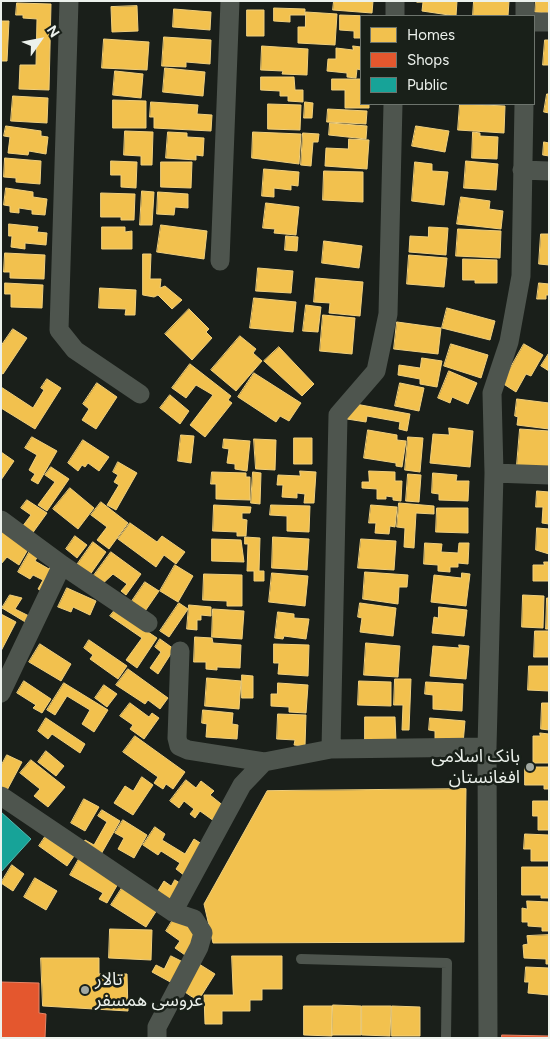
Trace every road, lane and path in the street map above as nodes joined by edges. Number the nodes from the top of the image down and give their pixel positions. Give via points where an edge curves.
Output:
1 (69, 1) edge
2 (230, 1) edge
3 (395, 1) edge
4 (525, 1) edge
5 (395, 15) edge
6 (525, 15) edge
7 (535, 22) edge
8 (549, 22) edge
9 (393, 105) edge
10 (524, 105) edge
11 (522, 170) junction
12 (549, 171) edge
13 (220, 262) dead end
14 (140, 394) dead end
15 (494, 472) junction
16 (549, 475) edge
17 (1, 520) edge
18 (62, 565) junction
19 (148, 623) dead end
20 (180, 651) dead end
21 (1, 693) edge
22 (487, 747) junction
23 (331, 749) junction
24 (264, 762) junction
25 (1, 796) edge
26 (173, 912) junction
27 (301, 959) dead end
28 (157, 1038) edge
29 (446, 1038) edge
30 (488, 1038) edge

1 - 14 street via 59,330 75,350
2 - 13 street
3 - 5 street
4 - 6 street
7 - 8 street
9 - 23 street via 388,314 376,371 338,415
10 - 11 street
11 - 12 street
11 - 15 street via 521,276 509,342 492,393
15 - 16 street
15 - 22 street
17 - 18 street
18 - 19 street
18 - 21 street
20 - 24 street via 179,746
22 - 23 street
22 - 30 street
23 - 24 street
24 - 26 street via 242,785
25 - 26 street
26 - 28 street via 194,919 203,933 199,947 157,1027
27 - 29 lane via 447,963

